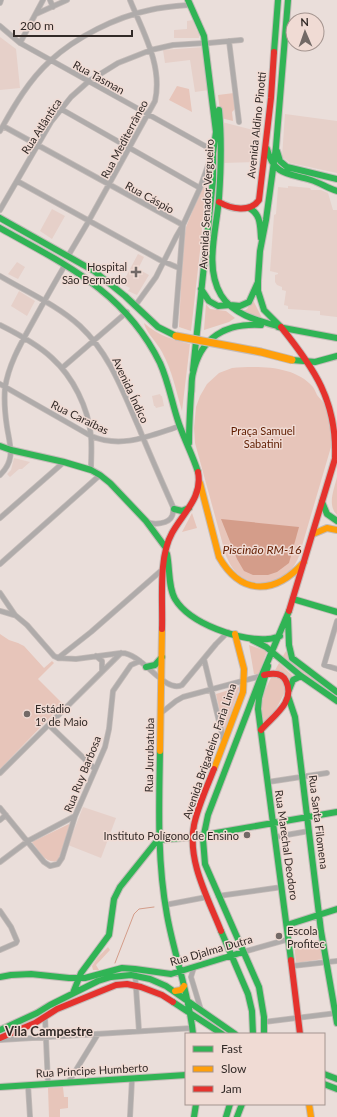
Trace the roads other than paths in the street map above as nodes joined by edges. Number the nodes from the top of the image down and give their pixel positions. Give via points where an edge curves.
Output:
1 (1, 0) edge
2 (43, 0) edge
3 (50, 0) edge
4 (67, 0) edge
5 (130, 0) edge
6 (278, 0) edge
7 (288, 0) edge
8 (190, 2) edge
9 (0, 3) edge
10 (53, 7) junction
11 (136, 13) junction
12 (36, 14) junction
13 (0, 26) edge
14 (241, 40) dead end
15 (229, 41) junction
16 (20, 43) junction
17 (207, 43) junction
18 (151, 50) junction
19 (50, 60) junction
20 (89, 81) junction
21 (60, 110) junction
22 (148, 115) junction
23 (239, 122) dead end
24 (1, 128) edge
25 (266, 143) junction
26 (37, 146) junction
27 (276, 147) junction
28 (129, 148) junction
29 (213, 152) junction
30 (274, 166) junction
31 (290, 176) junction
32 (203, 178) junction
33 (213, 180) junction
34 (17, 181) junction
35 (271, 184) junction
36 (336, 184) edge
37 (109, 185) junction
38 (200, 188) junction
39 (219, 202) junction
40 (231, 207) junction
41 (249, 208) junction
42 (0, 210) edge
43 (218, 213) junction
44 (0, 218) edge
45 (89, 221) junction
46 (208, 221) junction
47 (183, 225) junction
48 (0, 228) edge
49 (180, 234) junction
50 (262, 241) junction
51 (68, 256) junction
52 (164, 262) junction
53 (65, 265) junction
54 (179, 268) junction
55 (0, 276) edge
56 (258, 282) junction
57 (201, 289) junction
58 (44, 301) junction
59 (227, 302) junction
60 (135, 306) junction
61 (127, 312) junction
62 (0, 324) edge
63 (175, 326) dead end
64 (281, 327) junction
65 (24, 338) junction
66 (337, 338) edge
67 (94, 341) junction
68 (337, 356) edge
69 (308, 362) junction
70 (62, 368) junction
71 (193, 370) junction
72 (0, 384) edge
73 (6, 388) junction
74 (180, 426) junction
75 (91, 436) junction
76 (143, 438) junction
77 (0, 446) edge
78 (189, 447) junction
79 (11, 450) junction
80 (336, 454) edge
81 (64, 462) junction
82 (91, 470) junction
83 (0, 475) edge
84 (100, 475) junction
85 (200, 483) junction
86 (322, 502) junction
87 (189, 508) junction
88 (174, 509) junction
89 (0, 518) edge
90 (146, 521) junction
91 (337, 521) edge
92 (337, 530) edge
93 (313, 534) junction
94 (166, 548) junction
95 (305, 561) junction
96 (0, 564) edge
97 (163, 569) junction
98 (0, 593) edge
99 (294, 600) junction
100 (8, 605) junction
101 (3, 611) edge
102 (337, 612) edge
103 (15, 615) junction
104 (288, 615) junction
105 (337, 621) edge
106 (231, 633) junction
107 (280, 636) junction
108 (244, 637) junction
109 (272, 652) junction
110 (121, 653) junction
111 (132, 655) junction
112 (96, 656) junction
113 (162, 657) junction
114 (58, 658) junction
115 (204, 659) junction
116 (140, 661) junction
117 (131, 665) junction
118 (146, 667) junction
119 (337, 669) edge
120 (102, 672) junction
121 (264, 675) junction
122 (301, 676) junction
123 (161, 680) junction
124 (244, 682) junction
125 (170, 684) junction
126 (211, 690) junction
127 (337, 692) edge
128 (161, 693) junction
129 (288, 693) junction
130 (337, 701) edge
131 (161, 713) junction
132 (49, 725) junction
133 (261, 730) junction
134 (224, 743) junction
135 (95, 769) junction
136 (0, 773) edge
137 (327, 773) dead end
138 (302, 777) junction
139 (268, 782) junction
140 (0, 808) edge
141 (337, 812) edge
142 (6, 815) junction
143 (75, 816) junction
144 (307, 818) junction
145 (0, 820) edge
146 (274, 823) junction
147 (309, 831) junction
148 (203, 835) junction
149 (193, 836) junction
150 (275, 837) junction
151 (158, 840) junction
152 (28, 841) junction
153 (0, 862) edge
154 (282, 887) junction
155 (218, 896) junction
156 (207, 897) junction
157 (165, 904) junction
158 (337, 909) edge
159 (0, 911) edge
160 (320, 914) junction
161 (287, 925) junction
162 (288, 939) junction
163 (0, 950) edge
164 (243, 952) junction
165 (232, 955) junction
166 (337, 961) edge
167 (326, 962) junction
168 (292, 966) junction
169 (194, 967) junction
170 (135, 972) junction
171 (180, 972) junction
172 (0, 977) edge
173 (78, 978) junction
174 (135, 985) junction
175 (184, 986) junction
176 (175, 991) junction
177 (73, 993) junction
178 (188, 1000) junction
179 (201, 1010) junction
180 (336, 1013) edge
181 (191, 1014) junction
182 (45, 1017) junction
183 (298, 1018) junction
184 (264, 1022) junction
185 (337, 1023) edge
186 (0, 1030) edge
187 (139, 1031) junction
188 (193, 1031) edge
189 (220, 1033) edge
190 (234, 1033) edge
191 (253, 1033) edge
192 (264, 1033) edge
193 (300, 1033) edge
194 (98, 1034) junction
195 (45, 1038) junction
196 (0, 1039) edge
197 (325, 1074) edge
198 (185, 1075) edge
199 (132, 1079) junction
200 (337, 1079) edge
201 (68, 1082) junction
202 (48, 1084) junction
203 (325, 1084) edge
204 (28, 1085) junction
205 (0, 1086) edge
206 (337, 1089) edge
207 (196, 1105) edge
208 (230, 1105) edge
209 (242, 1105) edge
210 (309, 1105) edge
211 (30, 1117) edge
212 (130, 1117) edge
213 (194, 1117) edge
214 (226, 1117) edge
215 (237, 1117) edge
216 (311, 1117) edge

1 - 9 street
2 - 12 street
3 - 10 street
4 - 10 street
5 - 11 street, Rua Mediterrâneo
6 - 25 main road, Avenida Aldino Pinotti
7 - 27 main road, Avenida Aldino Pinotti
8 - 11 street
8 - 17 main road, Avenida Senador Vergueiro via 206,30
10 - 12 street
11 - 18 street, Rua Mediterrâneo
11 - 19 street via 97,29
12 - 16 street
13 - 16 street, Rua Tasman
14 - 15 street, Rua Atlântica
15 - 17 street, Rua Atlântica
15 - 23 street
16 - 19 street, Rua Tasman
17 - 18 street, Rua Atlântica via 173,45
17 - 29 main road, Avenida Senador Vergueiro via 215,122
17 - 39 main road, Avenida Senador Vergueiro via 221,124
18 - 20 street, Rua Atlântica via 101,72
18 - 22 street, Rua Mediterrâneo via 157,82 155,101
19 - 20 street, Rua Tasman
19 - 24 street via 22,95
20 - 21 street, Rua Atlântica
20 - 22 street, Rua Tasman
21 - 26 street, Rua Atlântica
21 - 28 street
22 - 28 street, Rua Mediterrâneo
22 - 29 street, Rua Tasman
24 - 26 street, Rua Cáspio
25 - 30 main road via 268,156
25 - 41 main road, Avenida Aldino Pinotti via 259,200
26 - 34 street, Rua Atlântica
26 - 37 street, Rua Cáspio
27 - 30 main road, Avenida Aldino Pinotti
27 - 36 main road via 280,161 287,167
28 - 37 street, Rua Mediterrâneo
28 - 38 street
29 - 32 street, Avenida Senador Vergueiro
29 - 33 main road, Avenida Senador Vergueiro
30 - 31 main road
30 - 35 main road, Avenida Aldino Pinotti
31 - 35 main road via 279,176
31 - 36 main road
32 - 33 street via 209,175
32 - 38 street, Avenida Senador Vergueiro
33 - 46 main road, Avenida Senador Vergueiro
34 - 42 street, Rua Atlântica
34 - 45 street
35 - 50 main road, Avenida Aldino Pinotti
37 - 45 street, Rua Mediterrâneo
37 - 47 street, Rua Cáspio
38 - 47 street, Avenida Senador Vergueiro
39 - 40 main road
39 - 43 main road, Avenida Senador Vergueiro
40 - 41 main road
40 - 43 main road
41 - 50 main road, Avenida Aldino Pinotti via 259,217
43 - 46 main road
43 - 59 main road, Avenida Senador Vergueiro via 213,273 216,286
44 - 51 main road
45 - 51 street, Rua Mediterrâneo
45 - 52 street
46 - 57 main road, Avenida Senador Vergueiro
47 - 49 street, Avenida Senador Vergueiro
48 - 53 main road
49 - 52 street
49 - 54 street, Avenida Senador Vergueiro
50 - 56 main road, Avenida Aldino Pinotti
51 - 60 main road via 94,271
52 - 54 street
52 - 60 street
53 - 58 street
53 - 61 main road via 92,282
54 - 63 street, Avenida Senador Vergueiro
55 - 58 street, Avenida Índico
56 - 59 main road via 251,299 245,305 240,307
56 - 64 main road, Avenida Aldino Pinotti via 260,301 264,310
57 - 59 main road via 208,300 217,305
57 - 71 main road, Avenida Senador Vergueiro
58 - 65 street
58 - 67 street, Avenida Índico via 74,321
59 - 64 main road, Avenida Senador Vergueiro via 251,318
60 - 69 main road, bridge via 158,327 176,336
61 - 67 street
61 - 74 main road via 159,362
62 - 65 street
64 - 66 main road
64 - 69 main road
64 - 71 main road via 246,324 223,330 211,338 204,347
65 - 70 street
65 - 73 street via 10,369
67 - 70 street
67 - 76 street, Avenida Índico via 119,381
68 - 69 main road
69 - 80 main road via 332,409
70 - 75 street via 81,398
71 - 78 main road
72 - 73 street, Rua Caraíbas
73 - 75 street, Rua Caraíbas
73 - 79 street via 6,417
74 - 76 street, Rua Caraíbas
74 - 78 main road
75 - 76 street, Rua Caraíbas via 111,442
75 - 82 street
76 - 88 street, Avenida Índico
77 - 79 main road
78 - 85 main road
79 - 81 main road
79 - 83 street via 9,464
80 - 86 main road, Rua Marechal Deodoro
81 - 82 main road
81 - 89 street
82 - 84 main road
84 - 90 main road
84 - 96 street
85 - 87 main road, Rua Jurubatuba
85 - 95 main road via 219,557 237,579 248,585 272,586 283,582
86 - 91 main road via 326,514
86 - 93 main road, Rua Marechal Deodoro
87 - 88 main road via 182,511
87 - 94 main road, Rua Jurubatuba via 177,523
88 - 90 street via 168,520 153,524
90 - 94 main road
92 - 93 main road via 326,527
93 - 95 main road, Rua Marechal Deodoro
94 - 97 main road, Rua Jurubatuba
94 - 106 main road via 174,598 180,606 204,623
95 - 99 main road, Rua Marechal Deodoro
97 - 113 main road, Rua Jurubatuba
97 - 114 street
98 - 100 street
99 - 102 main road
99 - 104 main road, Rua Marechal Deodoro
100 - 101 street
100 - 103 street
101 - 103 street
103 - 114 street
104 - 107 main road, Rua Marechal Deodoro
104 - 127 main road, Rua Marechal Deodoro via 290,653 294,660
105 - 119 street via 324,662 324,665
106 - 108 main road
106 - 115 street via 216,644
106 - 124 main road, Avenida Brigadeiro Faria Lima via 243,663
107 - 108 main road via 266,639
107 - 109 main road, Rua Marechal Deodoro
108 - 109 main road via 266,646
109 - 121 main road, Rua Marechal Deodoro
109 - 122 main road
110 - 111 street
110 - 112 street
110 - 120 street
111 - 116 street
111 - 117 street, Rua Ruy Barbosa
112 - 114 street
112 - 120 street via 102,661
113 - 118 main road via 155,665
113 - 123 main road, Rua Jurubatuba
115 - 125 street via 182,685
115 - 126 street
116 - 117 street
116 - 118 street
117 - 135 street, Rua Ruy Barbosa via 113,691 105,747
118 - 123 street
120 - 132 street
121 - 124 street
121 - 129 main road, Rua Santa Filomena via 282,676 286,681
121 - 133 main road, Rua Marechal Deodoro via 258,704
121 - 148 main road, Avenida Brigadeiro Faria Lima via 208,815
122 - 129 main road via 293,680
122 - 130 main road
123 - 125 street
123 - 128 main road, Rua Jurubatuba
124 - 126 street
124 - 134 main road, Avenida Brigadeiro Faria Lima via 242,697
125 - 128 street
126 - 131 street via 179,699
126 - 134 street
128 - 131 main road, Rua Jurubatuba
129 - 133 main road via 278,713
129 - 138 main road, Rua Santa Filomena via 295,717
131 - 151 main road, Rua Jurubatuba
132 - 135 street
132 - 136 street
133 - 139 main road, Rua Marechal Deodoro
134 - 149 main road, Avenida Brigadeiro Faria Lima via 197,814
135 - 143 street, Rua Ruy Barbosa
137 - 138 street
138 - 139 street
138 - 144 main road, Rua Santa Filomena
139 - 146 main road, Rua Marechal Deodoro
140 - 142 street
141 - 144 main road
142 - 145 street
142 - 152 street
143 - 152 street
143 - 152 street, Rua Ruy Barbosa via 58,864 53,866 44,862
144 - 146 main road
144 - 147 main road, Rua Santa Filomena
146 - 148 main road
146 - 150 main road, Rua Marechal Deodoro
147 - 150 street
147 - 160 main road, Rua Santa Filomena
148 - 149 main road
148 - 155 main road, Avenida Brigadeiro Faria Lima via 205,864
149 - 151 main road
149 - 156 main road, Avenida Brigadeiro Faria Lima via 196,866
150 - 154 main road, Rua Marechal Deodoro
151 - 157 main road, Rua Jurubatuba
151 - 173 main road via 115,895 109,935
152 - 153 street
154 - 155 street
154 - 161 main road, Rua Marechal Deodoro
155 - 164 main road, Avenida Brigadeiro Faria Lima
156 - 157 street
156 - 165 main road, Avenida Brigadeiro Faria Lima
157 - 171 main road, Rua Jurubatuba
158 - 160 main road
159 - 163 street via 17,940
160 - 161 main road
160 - 167 main road, Rua Santa Filomena
161 - 162 main road, Rua Marechal Deodoro
162 - 164 street, Rua Djalma Dutra
162 - 168 main road, Rua Marechal Deodoro
164 - 165 main road, Rua Djalma Dutra
164 - 184 main road, Avenida Brigadeiro Faria Lima via 259,987
165 - 169 main road, Rua Djalma Dutra
165 - 191 main road, Avenida Brigadeiro Faria Lima via 248,994
166 - 167 street
167 - 168 street
167 - 180 main road, Rua Santa Filomena
168 - 183 main road, Rua Marechal Deodoro
169 - 171 main road, Rua Djalma Dutra
169 - 179 street via 191,977
170 - 171 main road, Rua Djalma Dutra
170 - 173 main road, Rua Djalma Dutra via 118,969
170 - 174 street
170 - 176 main road
170 - 177 main road via 102,979
171 - 175 main road, Rua Jurubatuba
172 - 173 main road, Rua Djalma Dutra via 26,972
173 - 177 main road
174 - 181 main road via 157,993
174 - 182 main road via 108,988 57,1009
174 - 187 street
175 - 176 main road via 181,990
175 - 178 main road, Rua Jurubatuba
176 - 178 main road
177 - 186 main road via 40,1012
178 - 179 main road
178 - 181 main road, Rua Jurubatuba
179 - 190 main road
180 - 183 street
180 - 185 main road, Rua Santa Filomena
181 - 188 main road, Rua Jurubatuba
181 - 189 main road
182 - 195 street
182 - 196 main road
183 - 184 street
183 - 193 main road, Rua Marechal Deodoro
184 - 192 main road, Avenida Brigadeiro Faria Lima
187 - 188 street
187 - 194 street
194 - 195 street
194 - 201 street
195 - 196 street
195 - 202 street
197 - 200 main road
198 - 199 main road, Rua Principe Humberto
199 - 201 main road, Rua Principe Humberto
199 - 212 street
201 - 202 main road, Rua Principe Humberto
202 - 204 main road, Rua Principe Humberto
203 - 206 main road
204 - 205 main road, Rua Principe Humberto
204 - 211 street
207 - 213 main road
208 - 214 main road
209 - 215 main road
210 - 216 main road

